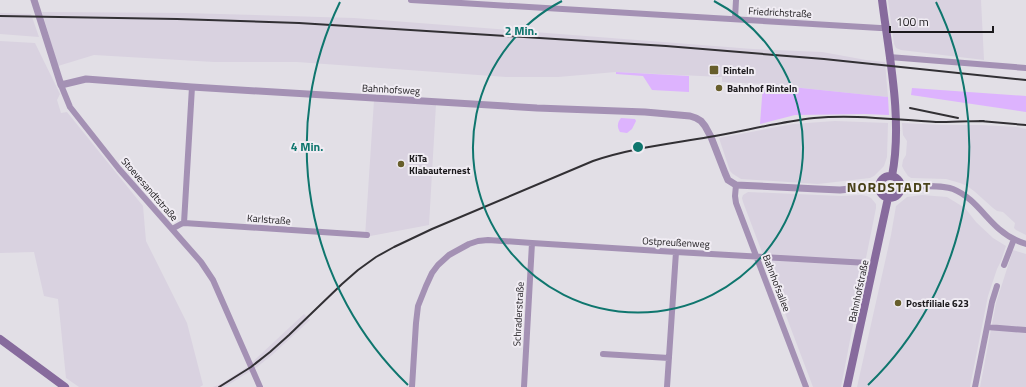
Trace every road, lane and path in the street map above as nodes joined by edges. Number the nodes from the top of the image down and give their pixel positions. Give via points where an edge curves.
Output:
1 (34, 0) edge
2 (411, 0) edge
3 (736, 0) edge
4 (882, 0) edge
5 (481, 2) edge
6 (735, 19) junction
7 (885, 28) junction
8 (890, 57) junction
9 (1026, 68) edge
10 (61, 85) junction
11 (192, 87) junction
12 (892, 176) junction
13 (736, 185) junction
14 (878, 186) junction
15 (901, 187) junction
16 (888, 198) junction
17 (184, 223) junction
18 (172, 229) junction
19 (367, 235) dead end
20 (1014, 239) junction
21 (532, 243) junction
22 (1026, 244) edge
23 (676, 252) junction
24 (756, 257) junction
25 (874, 265) junction
26 (1004, 265) dead end
27 (997, 286) dead end
28 (987, 327) junction
29 (1026, 330) edge
30 (0, 339) edge
31 (603, 354) dead end
32 (668, 358) junction
33 (65, 387) edge
34 (260, 387) edge
35 (412, 387) edge
36 (524, 387) edge
37 (667, 387) edge
38 (806, 387) edge
39 (847, 387) edge
40 (975, 387) edge

1 - 10 street, Stoevesandtstraße
2 - 5 street, Friedrichstraße
3 - 6 street
4 - 7 main road
5 - 6 street, Friedrichstraße
6 - 7 street, Friedrichstraße
7 - 8 main road
8 - 9 street
8 - 12 main road via 896,136
10 - 11 street, Bahnhofsweg via 86,79
10 - 18 street, Stoevesandtstraße via 70,107 119,169
11 - 13 street, Bahnhofsweg via 690,116 705,126 724,173 728,180
11 - 17 street
12 - 14 main road via 881,179
12 - 15 main road via 898,179
13 - 14 street via 825,190
13 - 24 street, Bahnhofsallee via 736,203
14 - 16 main road via 880,193
15 - 16 main road via 897,196
15 - 20 street via 942,187 963,194 1000,230
16 - 25 main road, Bahnhofstraße
17 - 18 street
17 - 19 street, Karlstraße
18 - 34 street, Stoevesandtstraße via 213,280
20 - 22 street
20 - 26 street
21 - 23 street, Ostpreußenweg
21 - 35 street, Ostpreußenweg via 478,241 464,246 438,265 418,306
21 - 36 street, Schraderstraße
23 - 24 street, Ostpreußenweg
23 - 32 street
24 - 25 street, Ostpreußenweg
24 - 38 street, Bahnhofsallee
25 - 39 main road, Bahnhofstraße
27 - 28 street
28 - 29 street
28 - 40 street
30 - 33 main road
31 - 32 street
32 - 37 street

